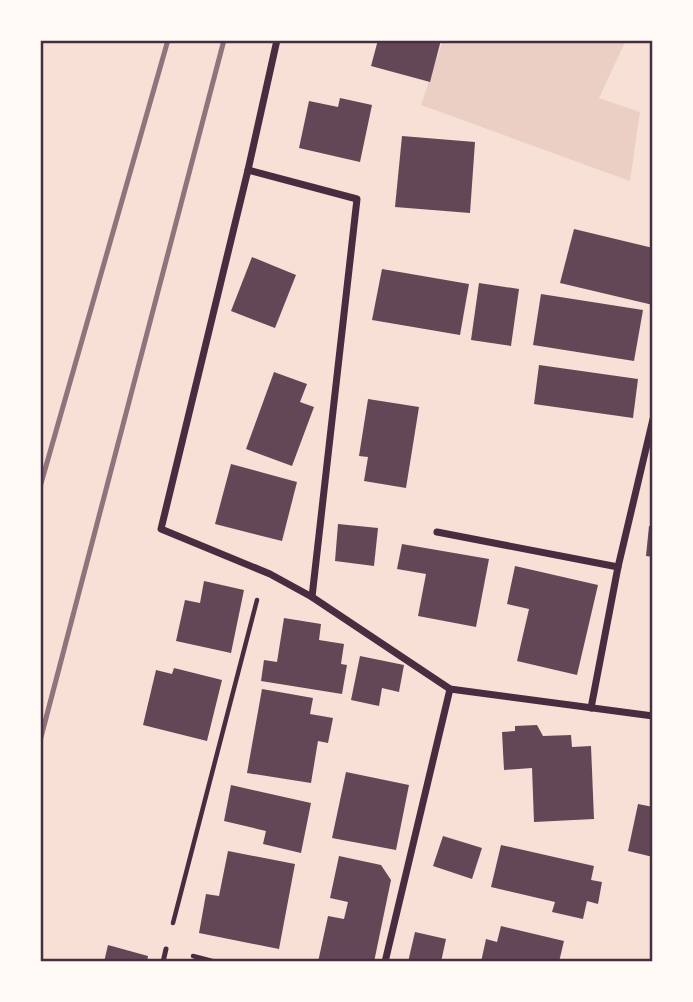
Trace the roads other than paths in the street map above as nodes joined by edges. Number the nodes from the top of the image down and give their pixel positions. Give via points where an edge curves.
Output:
1 (277, 40) edge
2 (247, 170) junction
3 (653, 419) edge
4 (437, 531) dead end
5 (618, 567) junction
6 (312, 597) junction
7 (450, 690) junction
8 (591, 708) junction
9 (653, 716) edge
10 (166, 949) road end
11 (163, 962) edge
12 (385, 962) edge

1 - 2 street
2 - 6 street via 357,199
2 - 6 street via 161,529 270,574
3 - 5 street
4 - 5 street
5 - 8 street
6 - 7 street
7 - 8 street
7 - 12 street
8 - 9 street
10 - 11 lane

